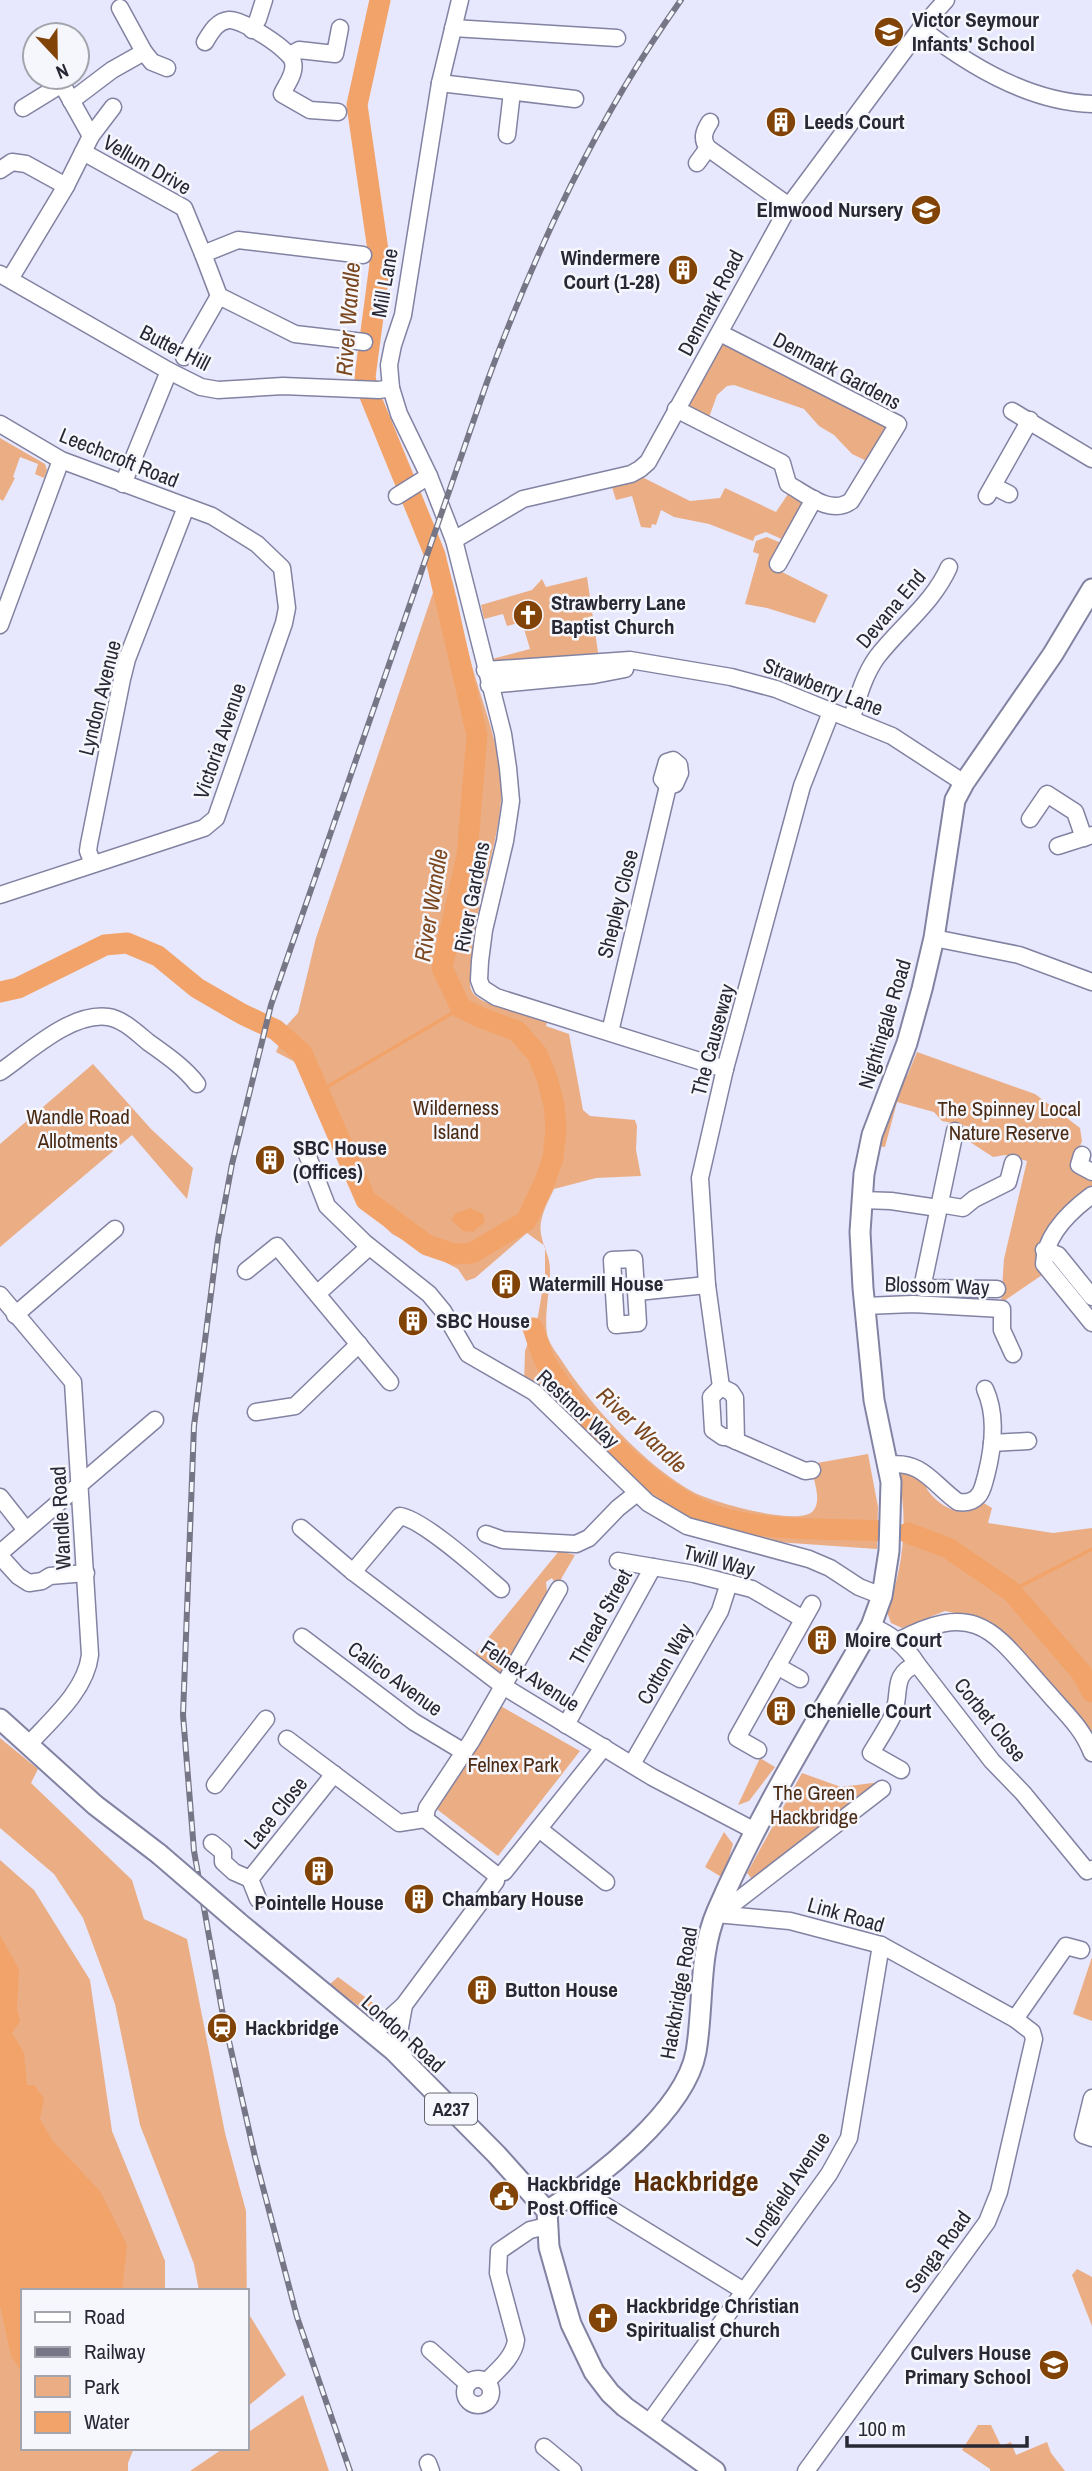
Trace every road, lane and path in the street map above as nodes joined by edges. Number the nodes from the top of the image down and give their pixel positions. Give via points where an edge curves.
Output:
1 (264, 0) edge
2 (460, 0) edge
3 (946, 0) edge
4 (120, 8) dead end
5 (340, 28) dead end
6 (453, 28) junction
7 (921, 28) junction
8 (252, 30) junction
9 (617, 38) dead end
10 (205, 42) dead end
11 (144, 52) junction
12 (290, 55) junction
13 (167, 68) dead end
14 (440, 83) junction
15 (46, 91) edge
16 (66, 91) edge
17 (512, 92) junction
18 (575, 99) dead end
19 (71, 101) junction
20 (1092, 104) edge
21 (113, 107) dead end
22 (23, 108) dead end
23 (338, 112) dead end
24 (710, 122) dead end
25 (507, 135) dead end
26 (91, 136) junction
27 (708, 148) junction
28 (83, 152) junction
29 (697, 163) dead end
30 (0, 170) edge
31 (66, 186) junction
32 (789, 206) junction
33 (203, 254) junction
34 (363, 255) dead end
35 (5, 276) edge
36 (219, 296) junction
37 (720, 333) junction
38 (364, 342) dead end
39 (184, 357) dead end
40 (169, 371) junction
41 (385, 389) junction
42 (676, 409) junction
43 (1012, 411) dead end
44 (1030, 420) junction
45 (0, 424) edge
46 (1092, 459) edge
47 (61, 460) junction
48 (423, 480) junction
49 (123, 484) junction
50 (1009, 494) dead end
51 (397, 496) dead end
52 (814, 499) junction
53 (186, 507) junction
54 (454, 540) junction
55 (778, 564) dead end
56 (949, 567) dead end
57 (7, 580) edge
58 (1089, 601) edge
59 (0, 625) edge
60 (487, 678) junction
61 (831, 712) junction
62 (852, 718) junction
63 (964, 783) junction
64 (668, 786) dead end
65 (1030, 819) dead end
66 (1088, 837) edge
67 (1058, 846) dead end
68 (93, 864) junction
69 (0, 895) edge
70 (934, 938) junction
71 (1092, 982) edge
72 (610, 1032) junction
73 (725, 1069) junction
74 (0, 1072) edge
75 (198, 1084) dead end
76 (955, 1131) dead end
77 (305, 1149) dead end
78 (1082, 1155) dead end
79 (1013, 1163) dead end
80 (1092, 1172) edge
81 (1092, 1195) edge
82 (861, 1200) junction
83 (938, 1208) junction
84 (115, 1229) dead end
85 (369, 1247) junction
86 (1044, 1250) junction
87 (246, 1271) dead end
88 (707, 1286) junction
89 (997, 1289) dead end
90 (637, 1292) dead end
91 (318, 1293) junction
92 (0, 1295) edge
93 (1092, 1297) edge
94 (865, 1306) junction
95 (9, 1314) edge
96 (1092, 1323) edge
97 (359, 1344) junction
98 (1013, 1354) dead end
99 (390, 1381) dead end
100 (721, 1387) junction
101 (985, 1389) dead end
102 (256, 1412) dead end
103 (155, 1420) dead end
104 (736, 1441) junction
105 (1028, 1441) dead end
106 (992, 1443) junction
107 (888, 1465) junction
108 (812, 1471) dead end
109 (81, 1483) junction
110 (637, 1493) junction
111 (0, 1497) edge
112 (890, 1510) joint
113 (300, 1528) dead end
114 (26, 1530) junction
115 (486, 1534) dead end
116 (0, 1555) edge
117 (618, 1561) dead end
118 (653, 1567) junction
119 (353, 1572) junction
120 (86, 1573) junction
121 (729, 1583) junction
122 (500, 1588) dead end
123 (559, 1589) dead end
124 (882, 1596) junction
125 (812, 1604) dead end
126 (803, 1619) junction
127 (871, 1626) junction
128 (302, 1637) dead end
129 (898, 1641) junction
130 (917, 1664) junction
131 (777, 1666) junction
132 (800, 1679) dead end
133 (503, 1686) junction
134 (266, 1719) dead end
135 (0, 1720) edge
136 (566, 1725) junction
137 (287, 1739) dead end
138 (29, 1744) junction
139 (604, 1747) junction
140 (758, 1750) dead end
141 (464, 1752) junction
142 (1092, 1752) edge
143 (632, 1764) junction
144 (901, 1770) dead end
145 (334, 1774) junction
146 (215, 1785) dead end
147 (882, 1789) dead end
148 (425, 1819) junction
149 (539, 1829) junction
150 (755, 1831) junction
151 (212, 1843) dead end
152 (1092, 1869) edge
153 (500, 1874) junction
154 (250, 1879) junction
155 (606, 1882) dead end
156 (258, 1899) dead end
157 (722, 1914) junction
158 (881, 1945) junction
159 (1081, 1950) dead end
160 (404, 2005) junction
161 (1022, 2023) junction
162 (373, 2033) junction
163 (405, 2062) junction
164 (1092, 2098) edge
165 (1092, 2138) edge
166 (580, 2190) junction
167 (547, 2218) junction
168 (744, 2291) junction
169 (430, 2350) dead end
170 (486, 2382) junction
171 (468, 2384) junction
172 (649, 2423) junction
173 (544, 2447) dead end
174 (710, 2470) edge
175 (573, 2471) edge
176 (806, 2471) edge

1 - 8 street
2 - 6 street, Mill Lane
3 - 7 street, Denmark Road
4 - 11 street
5 - 12 street via 335,54 299,50
6 - 9 street
6 - 14 street, Mill Lane
7 - 20 street via 953,53 1010,82 1046,96
7 - 32 street, Denmark Road
8 - 10 street via 231,20 219,24
8 - 12 street
11 - 13 street via 152,62
11 - 19 street
12 - 23 street via 293,71 282,93 310,110
14 - 17 street
14 - 41 street, Mill Lane via 403,315
15 - 22 street
16 - 19 street
17 - 18 street
17 - 25 street
19 - 26 street
21 - 26 street
24 - 27 street via 704,134
26 - 28 street
27 - 29 street
27 - 32 street
28 - 31 street
28 - 33 street, Vellum Drive via 184,208
30 - 31 street via 12,162 26,164
31 - 35 street
32 - 37 street, Denmark Road
33 - 34 street via 237,240
33 - 36 street, Vellum Drive
35 - 40 street, Butter Hill
36 - 38 street via 295,334
36 - 39 street
37 - 42 street, Denmark Road
37 - 52 street, Denmark Gardens via 898,424 851,501 834,507
40 - 41 street, Butter Hill via 218,390 283,386
40 - 49 street
41 - 48 street, Mill Lane
42 - 52 street, Denmark Gardens via 782,463 788,484
42 - 54 street, Denmark Road via 640,469 523,499
43 - 44 street
44 - 46 street
44 - 50 street via 990,491
45 - 47 street, Leechcroft Road
47 - 49 street, Leechcroft Road
47 - 57 street
48 - 51 street
48 - 54 street, Mill Lane
49 - 53 street, Leechcroft Road
52 - 55 street
53 - 68 street, Lyndon Avenue via 127,659 89,844
53 - 68 street, Victoria Avenue via 242,533 282,568 288,608 216,818 204,828
54 - 60 street, Mill Lane
56 - 62 street, Devana End via 937,592 903,614 867,673
57 - 59 street
58 - 63 main road, Nightingale Road
60 - 61 street, Strawberry Lane via 631,660 751,681
60 - 72 street, River Gardens via 503,734 511,802 484,930 479,980 487,993 496,997
61 - 62 street, Strawberry Lane
61 - 73 street, The Causeway via 803,786
62 - 63 street, Strawberry Lane via 892,736
63 - 70 main road, Nightingale Road via 955,800
64 - 72 street, Shepley Close
65 - 66 street via 1047,794 1075,812
66 - 67 street
68 - 69 street, Victoria Avenue
70 - 71 street via 1019,955
70 - 82 main road, Nightingale Road via 907,1043 869,1146
72 - 73 street, River Gardens
73 - 88 street, The Causeway via 701,1178
74 - 75 street via 66,1027 86,1018 109,1017 124,1023
76 - 83 street
77 - 85 street, Restmor Way via 323,1201
78 - 80 street via 1079,1165
79 - 83 street via 1008,1182 963,1208
81 - 86 street via 1060,1223
82 - 83 street
82 - 94 main road, Nightingale Road
83 - 89 street via 922,1288
84 - 95 street
85 - 91 street
85 - 110 street, Restmor Way via 429,1294 468,1354 534,1392
86 - 93 street via 1058,1255
86 - 96 street via 1044,1264
87 - 91 street via 277,1246
88 - 90 street
88 - 100 street, The Causeway
91 - 97 street
92 - 95 street, Wandle Road
94 - 98 street, Blossom Way via 1002,1309 1002,1330
94 - 107 main road, Nightingale Road via 874,1400
95 - 109 street, Wandle Road via 73,1382
97 - 99 street
97 - 102 street via 295,1406
100 - 104 street, The Causeway via 735,1398
100 - 104 street, The Causeway via 711,1397 713,1430
101 - 106 street via 990,1399
103 - 109 street
104 - 108 street, The Causeway
105 - 106 street
106 - 107 street via 982,1491 969,1502 958,1502 912,1465
107 - 112 main road, Nightingale Road
109 - 114 street
109 - 120 street, Wandle Road
110 - 115 street via 589,1538 576,1544 503,1540
110 - 124 street, Restmor Way via 687,1526 809,1559
111 - 114 street
112 - 124 main road, Hackbridge Road
113 - 119 street, Felnex Avenue
114 - 116 street
116 - 120 street via 29,1583
117 - 118 street, Twill Way
118 - 121 street, Twill Way
118 - 136 street, Thread Street
119 - 122 street via 400,1516 463,1556
119 - 133 street, Felnex Avenue
120 - 138 street, Wandle Road via 89,1668
121 - 126 street, Twill Way via 752,1589
121 - 143 street, Cotton Way via 720,1611
123 - 133 street
124 - 127 main road, Hackbridge Road
125 - 126 street
126 - 131 street
127 - 129 street, Corbet Close
127 - 150 main road, Hackbridge Road
128 - 141 street, Calico Avenue via 414,1722
129 - 130 street, Corbet Close
129 - 142 street via 945,1621 976,1625 991,1633 1070,1714
130 - 144 street via 899,1679 893,1714 871,1753
130 - 152 street, Corbet Close via 1068,1851 1087,1871
131 - 132 street
131 - 140 street via 737,1738
133 - 136 street, Felnex Avenue
133 - 141 street
134 - 146 street
135 - 138 main road, London Road / A237
136 - 139 street, Felnex Avenue
137 - 145 street
138 - 162 main road, London Road / A237, bridge via 95,1805
139 - 143 street, Felnex Avenue
139 - 149 street
141 - 148 street via 427,1808
143 - 150 street, Felnex Avenue
145 - 148 street via 399,1823
145 - 154 street, Lace Close
147 - 157 street
148 - 153 street
149 - 153 street
149 - 155 street
150 - 157 main road, Hackbridge Road
151 - 154 street, Lace Close via 223,1852 223,1862
153 - 160 street
154 - 156 street, Lace Close
157 - 158 street, Link Road via 790,1922
157 - 166 main road, Hackbridge Road via 706,1963 696,2055 685,2080 648,2129
158 - 161 street, Link Road
158 - 168 street, Longfield Avenue via 849,2138 829,2174
159 - 161 street via 1066,1946
160 - 162 street
160 - 163 street via 399,2033
161 - 176 street, Senga Road via 1034,2039 994,2208
162 - 163 main road, London Road / A237
163 - 167 main road, London Road / A237 via 498,2155
164 - 165 street via 1083,2135
166 - 167 main road, Hackbridge Road
166 - 168 street
167 - 170 street via 499,2251 498,2273 516,2340 508,2359
167 - 172 main road via 549,2247 585,2357 610,2393
168 - 172 street, Longfield Avenue
169 - 171 street
170 - 171 street via 479,2379
170 - 171 street via 489,2398 479,2405 465,2396
172 - 174 main road
173 - 175 street

